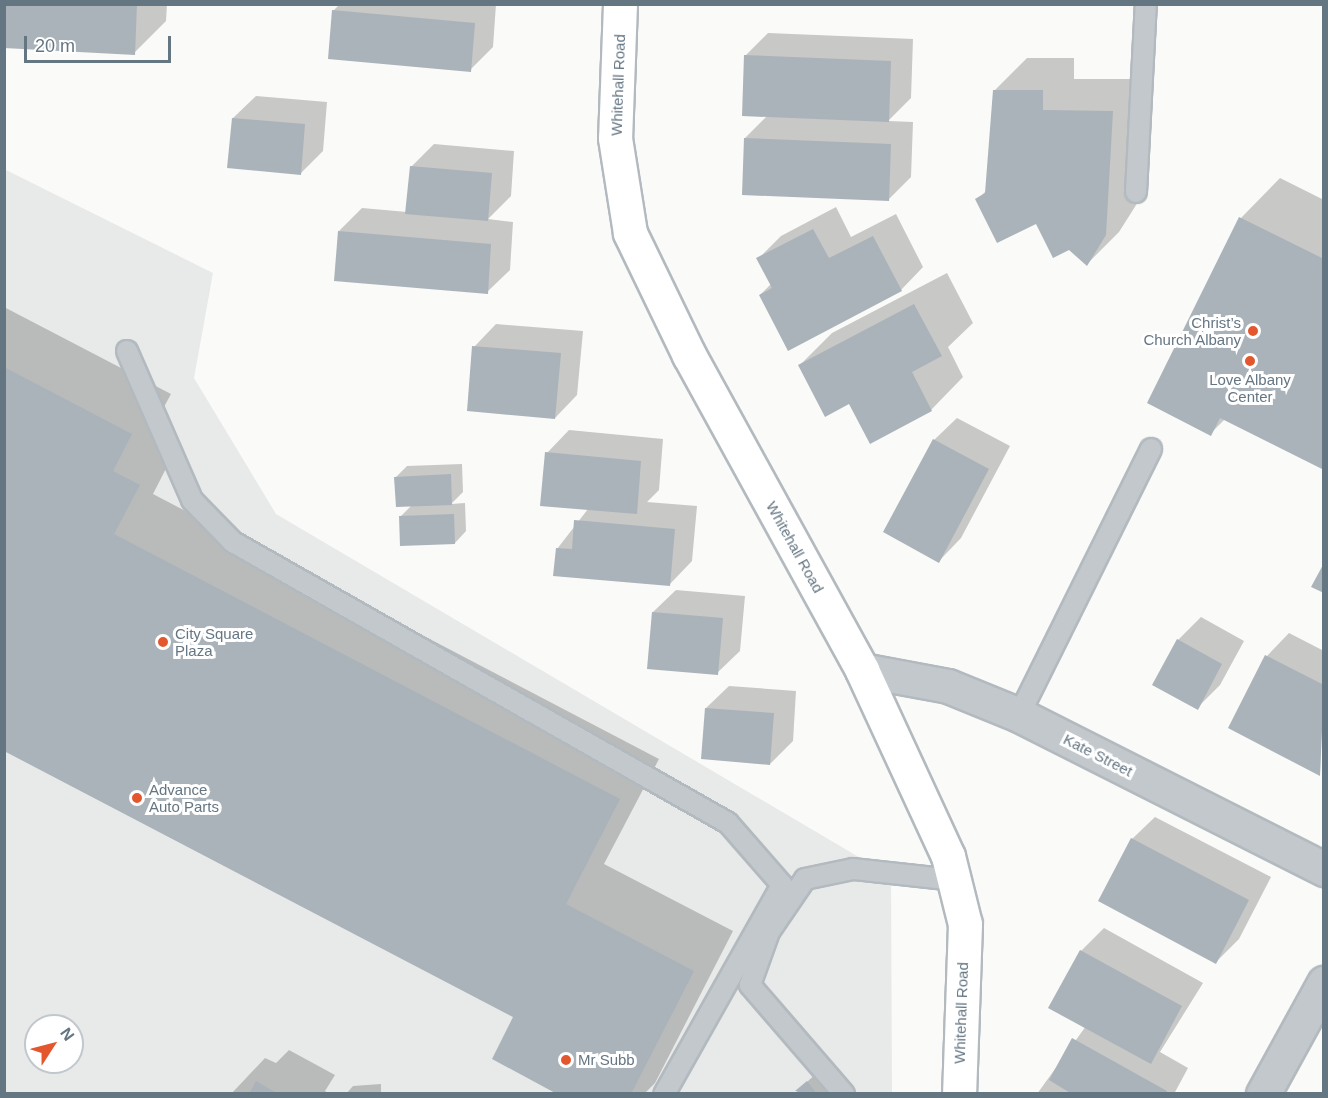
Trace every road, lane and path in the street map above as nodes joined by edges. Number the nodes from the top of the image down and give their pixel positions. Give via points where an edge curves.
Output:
1 (620, 4) edge
2 (1146, 4) edge
3 (1136, 192) dead end
4 (127, 351) dead end
5 (1151, 449) dead end
6 (862, 670) junction
7 (1019, 715) junction
8 (1323, 869) edge
9 (954, 880) junction
10 (764, 929) junction
11 (1323, 983) edge
12 (664, 1094) edge
13 (844, 1094) edge
14 (959, 1094) edge
15 (1263, 1094) edge

1 - 6 street, Whitehall Road via 615,138 630,233 689,355
2 - 3 lane
4 - 10 lane via 192,500 233,542 728,823 782,885
5 - 7 lane
6 - 7 street, Kate Street via 948,686
6 - 9 street, Whitehall Road via 913,771
7 - 8 street, Kate Street
9 - 10 lane via 853,868 805,879
9 - 14 street, Whitehall Road via 965,924
10 - 12 lane
10 - 13 lane via 750,985
11 - 15 street

